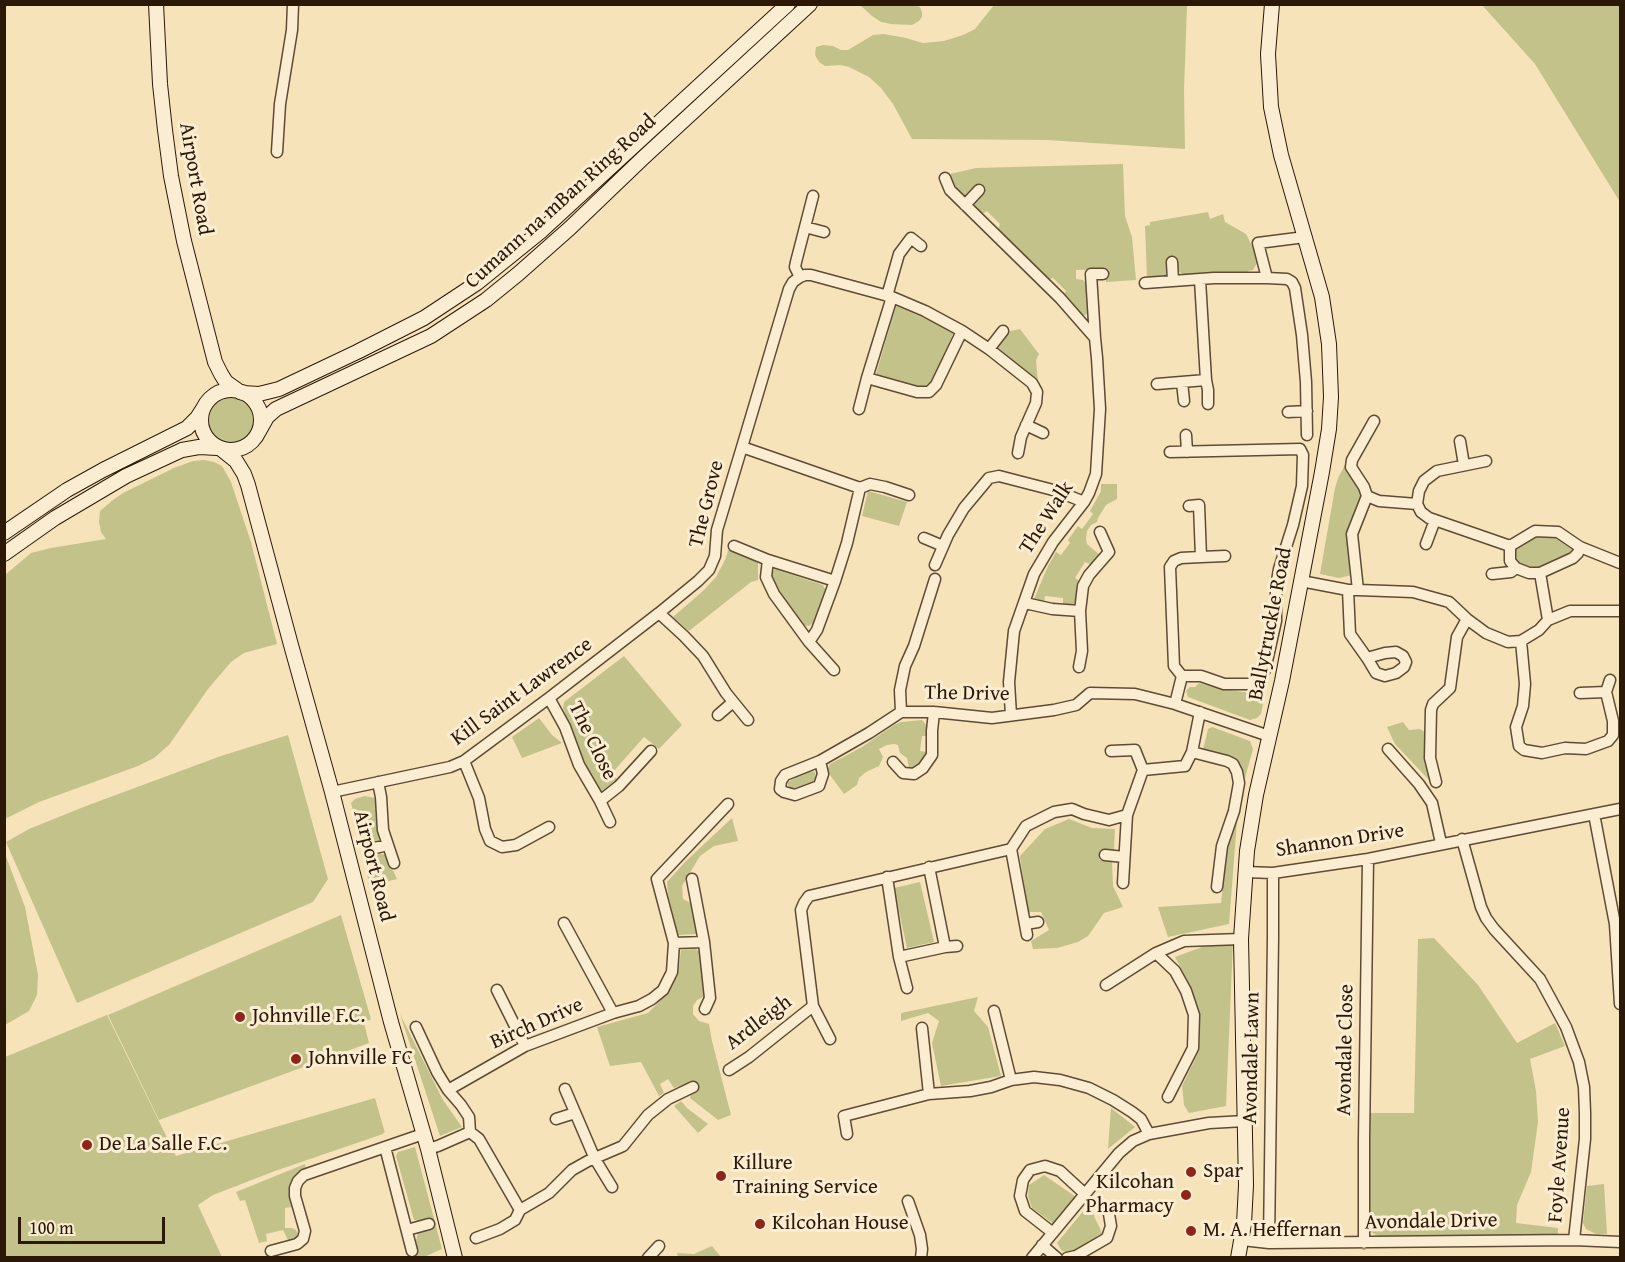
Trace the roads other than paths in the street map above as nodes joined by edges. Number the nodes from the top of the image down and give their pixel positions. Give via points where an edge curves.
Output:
1 (156, 4) edge
2 (293, 4) edge
3 (788, 4) edge
4 (810, 4) edge
5 (1272, 4) edge
6 (277, 152) dead end
7 (945, 178) dead end
8 (980, 190) dead end
9 (813, 196) dead end
10 (965, 205) junction
11 (805, 227) junction
12 (824, 232) dead end
13 (1305, 237) junction
14 (921, 246) dead end
15 (1172, 262) dead end
16 (1091, 274) junction
17 (1103, 274) dead end
18 (1078, 275) dead end
19 (800, 277) junction
20 (1267, 278) junction
21 (1200, 280) junction
22 (1173, 281) junction
23 (1145, 283) dead end
24 (890, 297) junction
25 (962, 331) junction
26 (1003, 331) dead end
27 (1095, 338) junction
28 (988, 349) junction
29 (214, 356) junction
30 (867, 378) junction
31 (1206, 380) junction
32 (1182, 382) junction
33 (1157, 384) dead end
34 (242, 392) junction
35 (1184, 402) dead end
36 (1208, 404) dead end
37 (204, 406) junction
38 (859, 410) dead end
39 (1288, 411) dead end
40 (1307, 411) junction
41 (1374, 421) dead end
42 (1026, 425) junction
43 (1043, 433) dead end
44 (257, 435) junction
45 (1186, 435) dead end
46 (1307, 435) dead end
47 (1460, 441) dead end
48 (742, 447) junction
49 (219, 448) junction
50 (1170, 452) dead end
51 (1187, 452) junction
52 (1018, 453) dead end
53 (1486, 461) dead end
54 (1464, 465) junction
55 (248, 485) junction
56 (860, 488) junction
57 (909, 495) dead end
58 (1367, 496) junction
59 (1084, 502) junction
60 (1417, 504) junction
61 (1189, 506) dead end
62 (1435, 520) junction
63 (1100, 532) dead end
64 (4, 533) edge
65 (924, 538) dead end
66 (1426, 544) dead end
67 (734, 546) dead end
68 (943, 546) junction
69 (1510, 546) junction
70 (1580, 547) junction
71 (4, 554) edge
72 (1225, 556) dead end
73 (1201, 557) junction
74 (768, 560) junction
75 (1620, 563) edge
76 (935, 565) dead end
77 (1516, 568) junction
78 (709, 570) joint
79 (1540, 573) junction
80 (1492, 574) dead end
81 (935, 579) dead end
82 (835, 581) junction
83 (1301, 581) junction
84 (1353, 590) junction
85 (1025, 603) junction
86 (1080, 611) junction
87 (1620, 611) edge
88 (659, 613) junction
89 (1467, 619) junction
90 (1548, 620) junction
91 (1521, 640) junction
92 (809, 642) junction
93 (1368, 658) dead end
94 (1079, 667) dead end
95 (834, 670) dead end
96 (1182, 676) junction
97 (1610, 680) dead end
98 (1606, 692) junction
99 (1580, 693) dead end
100 (549, 698) junction
101 (733, 702) junction
102 (1175, 704) junction
103 (902, 712) junction
104 (934, 712) junction
105 (1200, 712) junction
106 (718, 715) dead end
107 (1011, 715) junction
108 (748, 720) dead end
109 (1269, 736) junction
110 (1388, 749) dead end
111 (651, 751) dead end
112 (1111, 751) dead end
113 (1192, 752) junction
114 (464, 760) junction
115 (820, 762) dead end
116 (893, 762) dead end
117 (1143, 770) junction
118 (378, 782) junction
119 (1436, 782) dead end
120 (332, 792) junction
121 (600, 801) junction
122 (728, 804) dead end
123 (1620, 809) edge
124 (1126, 814) junction
125 (1594, 814) junction
126 (610, 822) dead end
127 (549, 827) dead end
128 (1462, 839) junction
129 (1441, 843) junction
130 (388, 845) junction
131 (370, 849) dead end
132 (1011, 849) junction
133 (1105, 855) dead end
134 (1124, 857) junction
135 (1368, 859) junction
136 (394, 863) dead end
137 (929, 867) junction
138 (1245, 872) junction
139 (1273, 873) junction
140 (887, 877) junction
141 (692, 879) dead end
142 (1123, 883) dead end
143 (1217, 887) dead end
144 (1038, 922) dead end
145 (564, 923) dead end
146 (1241, 939) junction
147 (704, 942) junction
148 (674, 943) junction
149 (945, 946) junction
150 (957, 946) dead end
151 (1156, 953) junction
152 (899, 957) junction
153 (1106, 985) dead end
154 (907, 988) dead end
155 (497, 990) dead end
156 (1620, 1004) edge
157 (813, 1006) junction
158 (705, 1009) dead end
159 (994, 1011) dead end
160 (613, 1013) junction
161 (416, 1027) dead end
162 (922, 1028) dead end
163 (830, 1039) dead end
164 (525, 1046) junction
165 (729, 1070) dead end
166 (1011, 1080) junction
167 (693, 1087) dead end
168 (565, 1089) dead end
169 (448, 1090) junction
170 (929, 1094) junction
171 (1168, 1098) dead end
172 (575, 1113) junction
173 (556, 1119) dead end
174 (1245, 1121) junction
175 (470, 1132) junction
176 (423, 1134) junction
177 (847, 1134) dead end
178 (1149, 1134) junction
179 (385, 1147) junction
180 (428, 1149) junction
181 (595, 1159) junction
182 (612, 1187) dead end
183 (1086, 1194) junction
184 (908, 1202) dead end
185 (1108, 1208) dead end
186 (520, 1210) junction
187 (429, 1224) dead end
188 (407, 1230) junction
189 (1053, 1233) junction
190 (476, 1238) dead end
191 (1242, 1240) junction
192 (1574, 1240) junction
193 (1620, 1242) edge
194 (1269, 1243) junction
195 (1364, 1243) junction
196 (1042, 1245) junction
197 (659, 1246) dead end
198 (271, 1251) dead end
199 (412, 1251) dead end
200 (921, 1253) edge
201 (456, 1257) edge
202 (648, 1257) edge
203 (1032, 1257) edge
204 (1057, 1257) edge
205 (1067, 1257) edge
206 (1238, 1257) edge

1 - 29 main road, Airport Road via 171,176
2 - 6 street
3 - 34 main road, Cumann na mBan Ring Road via 540,232 477,283 424,318 279,389 259,394
4 - 44 main road, Cumann na mBan Ring Road via 570,228 486,300 431,336 276,409
5 - 13 main road, Ballytruckle Road via 1268,54 1271,107
7 - 10 street via 950,190
8 - 10 street
9 - 11 street
10 - 27 street
11 - 12 street
11 - 19 street via 795,267
13 - 20 street via 1258,243
13 - 83 main road, Ballytruckle Road via 1325,313 1331,410
14 - 24 street via 907,233 898,254
15 - 22 street
16 - 17 street
16 - 18 street
16 - 27 street, The Walk
19 - 24 street via 811,275
19 - 48 street, The Grove via 789,289
20 - 21 street
20 - 40 street via 1287,279 1295,288
21 - 22 street
21 - 31 street
22 - 23 street
24 - 25 street via 925,310
24 - 30 street
25 - 28 street
25 - 30 street via 936,386 929,392
26 - 28 street
27 - 59 street, The Walk via 1099,418 1095,474
28 - 42 street via 1032,383 1037,392
29 - 34 main road, Airport Road via 226,382
29 - 37 main road, Airport Road via 214,379
30 - 38 street
31 - 32 street
31 - 36 street
32 - 33 street
32 - 35 street
34 - 37 main road via 221,392
34 - 44 main road via 253,399 260,412
37 - 49 main road via 203,433
37 - 64 main road via 187,428 67,490
39 - 40 street
40 - 46 street
41 - 58 street via 1351,467
42 - 43 street
42 - 52 street
44 - 49 main road via 241,449
44 - 55 main road, Airport Road via 249,457
45 - 51 street
47 - 54 street
48 - 56 street, The Grove
48 - 78 street, The Grove
49 - 55 main road, Airport Road via 236,461
49 - 71 main road via 182,450 126,476
50 - 51 street
51 - 96 street via 1300,449 1303,455 1302,486 1278,576 1276,621 1265,670 1259,680 1249,684
53 - 54 street
54 - 60 street via 1437,471 1424,481
55 - 120 main road, Airport Road
56 - 57 street, The Grove via 870,484
56 - 82 street
58 - 60 street via 1379,501
58 - 84 street via 1353,534
59 - 68 street via 999,476 989,478 964,508
59 - 85 street, The Walk via 1034,574
60 - 62 street via 1421,512
61 - 73 street via 1199,505
62 - 66 street
62 - 69 street
63 - 86 street via 1109,552 1083,586
65 - 68 street
67 - 74 street, The Grove
68 - 76 street
69 - 70 street via 1535,531 1558,532
69 - 77 street via 1510,561
70 - 75 street
70 - 79 street via 1572,558
72 - 73 street
73 - 96 street via 1181,558 1170,567 1174,666
74 - 82 street, The Grove
74 - 92 street via 766,578 774,594
77 - 79 street
77 - 80 street
78 - 88 street, Kill Saint Lawrence
79 - 90 street
81 - 103 street via 905,666 900,690
82 - 92 street
83 - 84 street
83 - 109 main road, Ballytruckle Road
84 - 89 street via 1413,592 1449,602
84 - 93 street via 1350,634
85 - 86 street
85 - 107 street, The Walk via 1014,631 1009,682
86 - 94 street
87 - 90 street via 1570,611
88 - 100 street, Kill Saint Lawrence
88 - 101 street via 703,656
89 - 91 street via 1497,638 1508,642
89 - 119 street via 1457,637 1450,688 1431,710 1430,758
90 - 91 street
91 - 98 street via 1525,684 1516,727 1519,746 1524,750 1542,753 1608,741 1613,735 1613,721
92 - 95 street
96 - 102 street
97 - 98 street
98 - 99 street
100 - 114 street, Kill Saint Lawrence
100 - 121 street, The Close
101 - 106 street
101 - 108 street
102 - 105 street, The Drive
102 - 107 street, The Drive via 1135,694 1090,693 1076,705
103 - 104 street, The Drive
103 - 115 street
104 - 107 street, The Drive via 992,718
104 - 116 street via 932,755 923,768 914,774 903,773
105 - 109 street, The Drive
105 - 113 street
109 - 138 main road, Ballytruckle Road via 1252,814
110 - 129 street via 1432,803
111 - 121 street, The Close
112 - 117 street via 1135,750
113 - 117 street via 1185,766
113 - 143 street via 1227,761 1238,772 1234,811 1222,846
114 - 118 street, Kill Saint Lawrence via 450,767
114 - 127 street via 490,841 502,847 516,845
117 - 124 street
118 - 120 street, Kill Saint Lawrence
118 - 130 street
120 - 176 main road, Airport Road
121 - 126 street, The Close
122 - 148 street, Birch Drive via 657,879
123 - 125 street, Shannon Drive
124 - 132 street via 1109,820 1071,809 1054,812 1026,826
124 - 134 street
125 - 128 street, Shannon Drive
125 - 156 street via 1615,924
128 - 129 street, Shannon Drive
128 - 192 street, Foyle Avenue via 1486,918 1540,979 1566,1027 1579,1062 1584,1087 1585,1139
129 - 135 street, Shannon Drive
130 - 131 street
130 - 136 street
132 - 137 street, Ardleigh
132 - 144 street via 1026,930
133 - 134 street
134 - 142 street
135 - 139 street, Shannon Drive
135 - 195 street, Avondale Close
137 - 140 street, Ardleigh
137 - 149 street
138 - 139 street, Shannon Drive
138 - 146 main road, Ballytruckle Road
139 - 194 street, Avondale Lawn
140 - 152 street
140 - 157 street, Ardleigh via 809,896 804,903 801,910
141 - 147 street
145 - 160 street
146 - 151 street via 1184,941
146 - 174 main road, Ballytruckle Road
147 - 148 street
147 - 158 street via 710,998
148 - 160 street, Birch Drive via 672,972 663,990 639,1006
149 - 150 street
149 - 152 street
151 - 153 street
151 - 171 street via 1175,971 1194,1015 1193,1048
152 - 154 street
155 - 164 street
157 - 163 street, Ardleigh
157 - 165 street, Ardleigh
159 - 166 street
160 - 164 street, Birch Drive
161 - 169 street
162 - 170 street
164 - 169 street, Birch Drive
166 - 170 street via 970,1091
166 - 178 street via 1034,1077 1089,1088 1132,1112
167 - 181 street via 668,1099 648,1115 623,1146
168 - 172 street
169 - 175 street via 469,1117
170 - 177 street via 844,1116
172 - 173 street
172 - 181 street
174 - 178 street
174 - 191 main road, Ballytruckle Road
175 - 180 street
175 - 186 street via 479,1139
176 - 179 street
176 - 180 main road, Airport Road
178 - 183 street via 1119,1153
179 - 188 street
179 - 198 street via 304,1175 295,1188 305,1231 303,1239
180 - 201 main road, Airport Road
181 - 182 street
181 - 186 street via 572,1170 549,1193
183 - 189 street
183 - 189 street via 1060,1171 1045,1166 1030,1170 1020,1196 1025,1211
184 - 200 street via 920,1235
185 - 205 street via 1111,1226 1107,1238
186 - 190 street via 515,1220
187 - 188 street
188 - 199 street
189 - 196 street
191 - 194 street, Avondale Drive
191 - 206 main road, Ballytruckle Road
192 - 193 street, Avondale Drive
192 - 195 street, Avondale Drive
194 - 195 street, Avondale Drive
196 - 203 street
196 - 204 street
197 - 202 street

